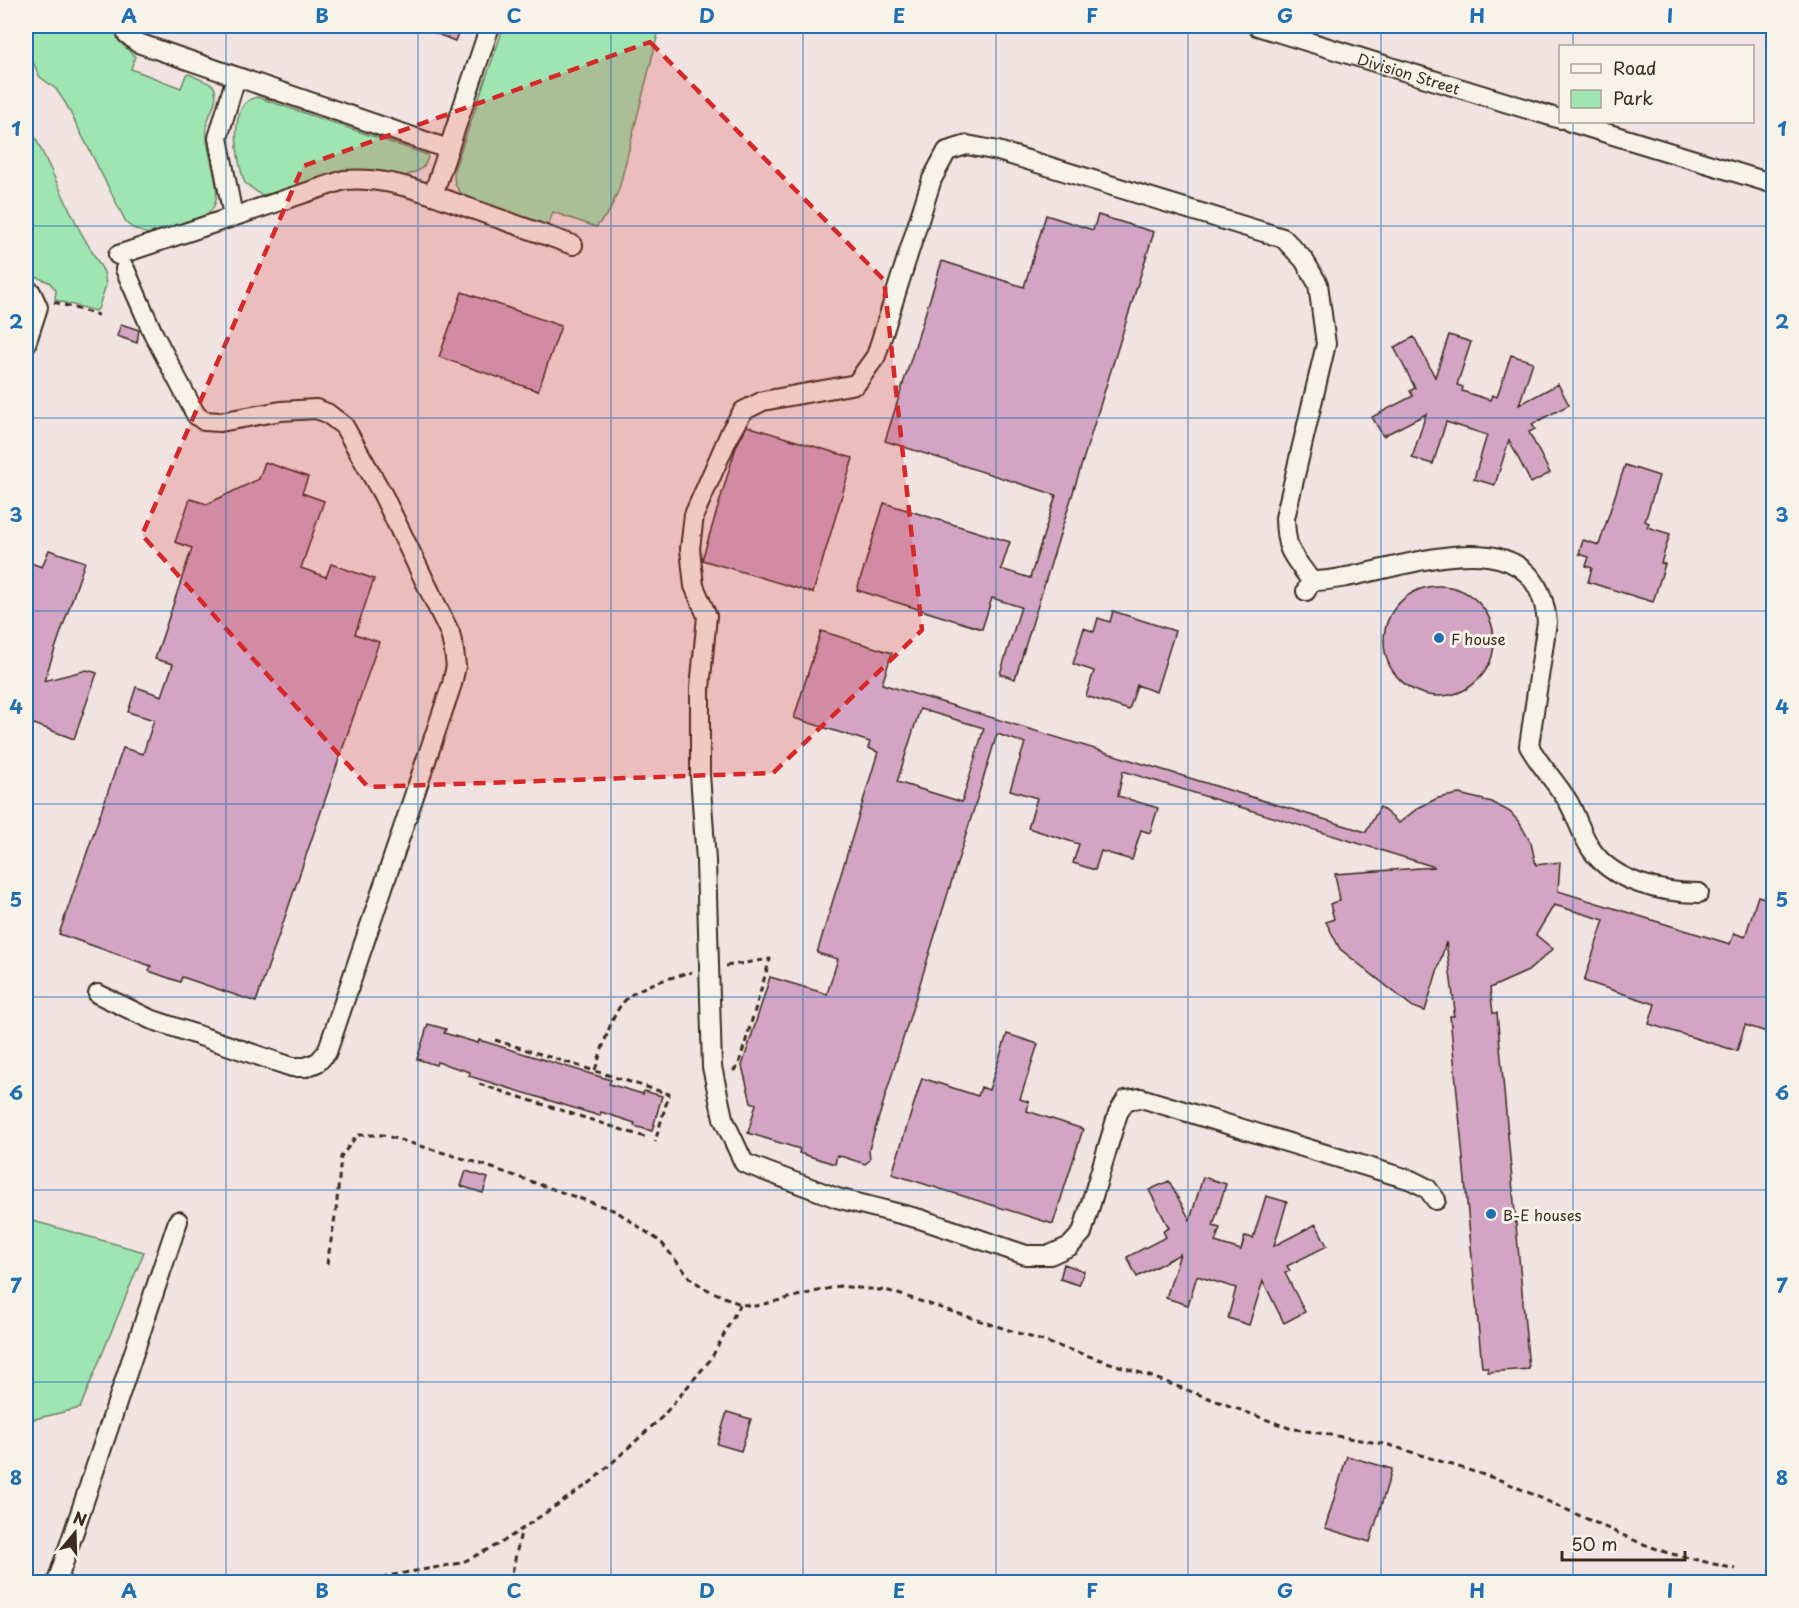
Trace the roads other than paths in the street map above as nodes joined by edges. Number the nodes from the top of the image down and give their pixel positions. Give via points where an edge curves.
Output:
1 (127, 26) edge
2 (490, 26) edge
3 (1257, 26) edge
4 (236, 77) junction
5 (1559, 119) edge
6 (1573, 123) edge
7 (448, 149) junction
8 (1773, 184) edge
9 (433, 195) junction
10 (233, 216) junction
11 (573, 245) dead end
12 (26, 289) edge
13 (26, 344) edge
14 (1699, 893) dead end
15 (98, 994) dead end
16 (1436, 1200) dead end
17 (178, 1221) dead end
18 (57, 1582) edge

1 - 4 street via 127,34 138,43
2 - 7 street
3 - 5 street, Division Street
4 - 7 street
4 - 10 street via 218,138
6 - 8 street
7 - 9 street
9 - 10 street via 391,182 360,178 328,184
9 - 11 street
10 - 15 street via 121,262 153,333 196,415 204,421 316,409 344,426 383,495 450,633 456,666 343,1007 327,1052 318,1062 292,1067 150,1019
12 - 13 street via 38,307
14 - 16 street via 1675,893 1606,867 1590,848 1555,781 1529,746 1547,622 1538,584 1523,569 1490,556 1430,557 1309,586 1286,542 1289,495 1326,344 1318,285 1304,260 1282,238 1021,158 967,146 946,151 932,179 876,356 856,384 763,402 743,411 730,431 694,515 690,549 694,586 707,616 700,688 700,774 712,1067 723,1118 744,1162 837,1198 920,1219 1026,1255 1050,1255 1070,1246 1082,1233 1118,1113 1126,1100 1142,1098 1411,1180 1427,1188
17 - 18 street

